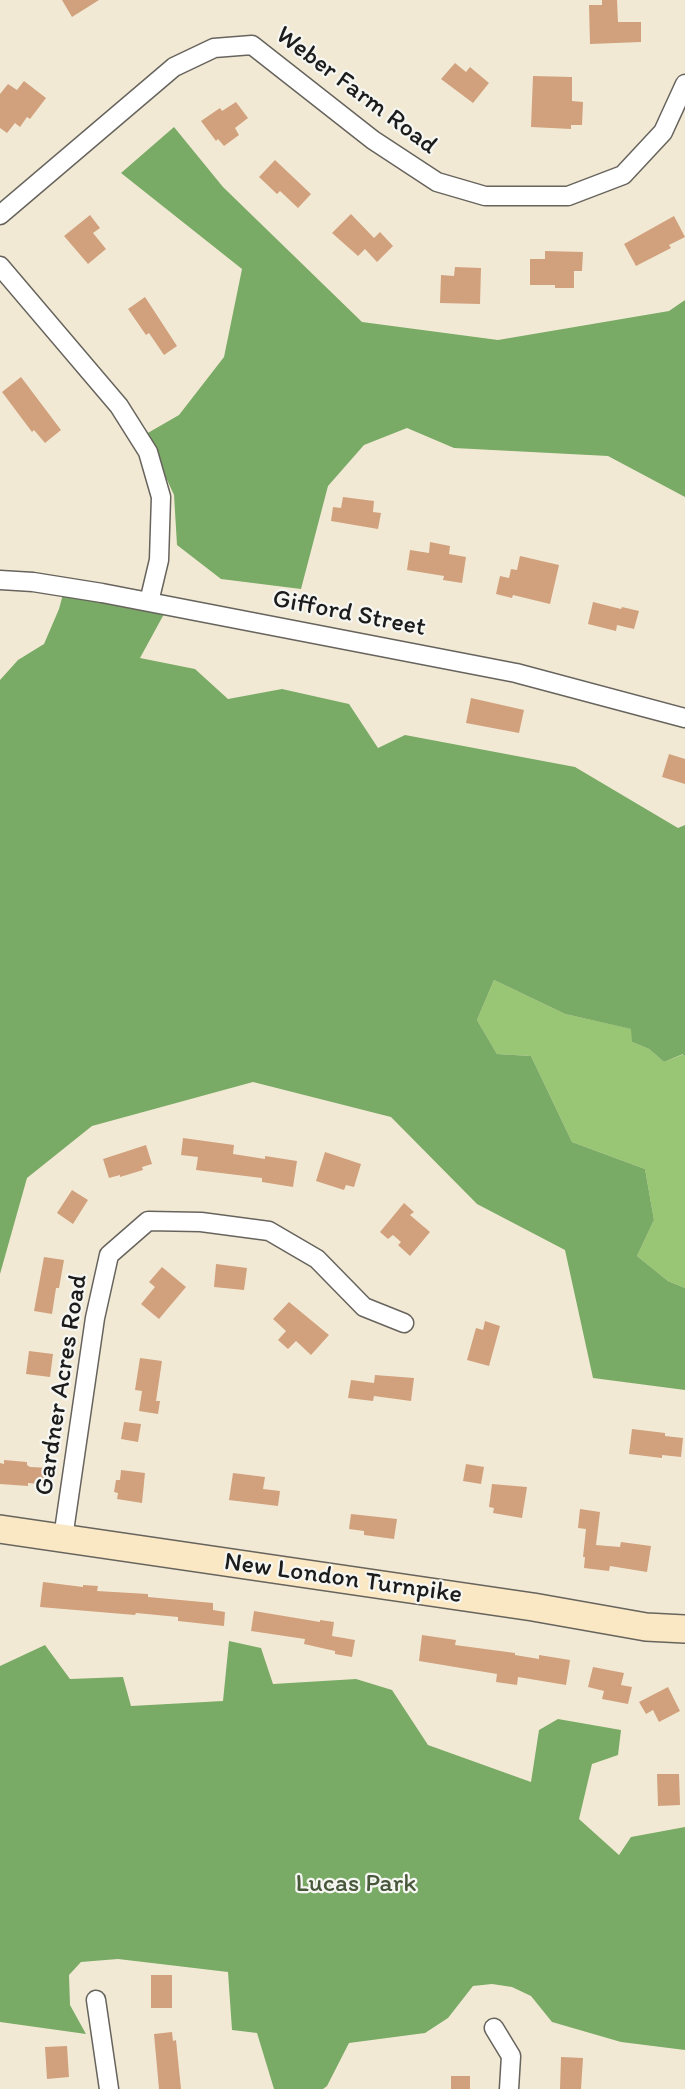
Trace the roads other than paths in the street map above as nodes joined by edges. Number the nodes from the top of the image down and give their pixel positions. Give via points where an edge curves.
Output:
1 (685, 84) edge
2 (0, 215) edge
3 (0, 266) edge
4 (0, 580) edge
5 (149, 602) junction
6 (685, 718) edge
7 (404, 1323) dead end
8 (0, 1529) edge
9 (63, 1538) junction
10 (685, 1629) edge
11 (96, 2000) dead end
12 (495, 2028) dead end
13 (109, 2089) edge
14 (509, 2089) edge

1 - 2 street, Weber Farm Road via 663,132 622,175 568,196 484,196 437,182 373,140 252,45 214,48 174,67
3 - 5 street via 119,406 148,452 161,497 159,561
4 - 5 street, Gifford Street
5 - 6 street, Gifford Street via 516,673
7 - 9 street, Gardner Acres Road via 364,1307 316,1259 269,1231 201,1222 148,1221 109,1255 95,1318
8 - 9 main road, New London Turnpike
9 - 10 main road, New London Turnpike via 646,1627
11 - 13 street
12 - 14 street via 511,2056

